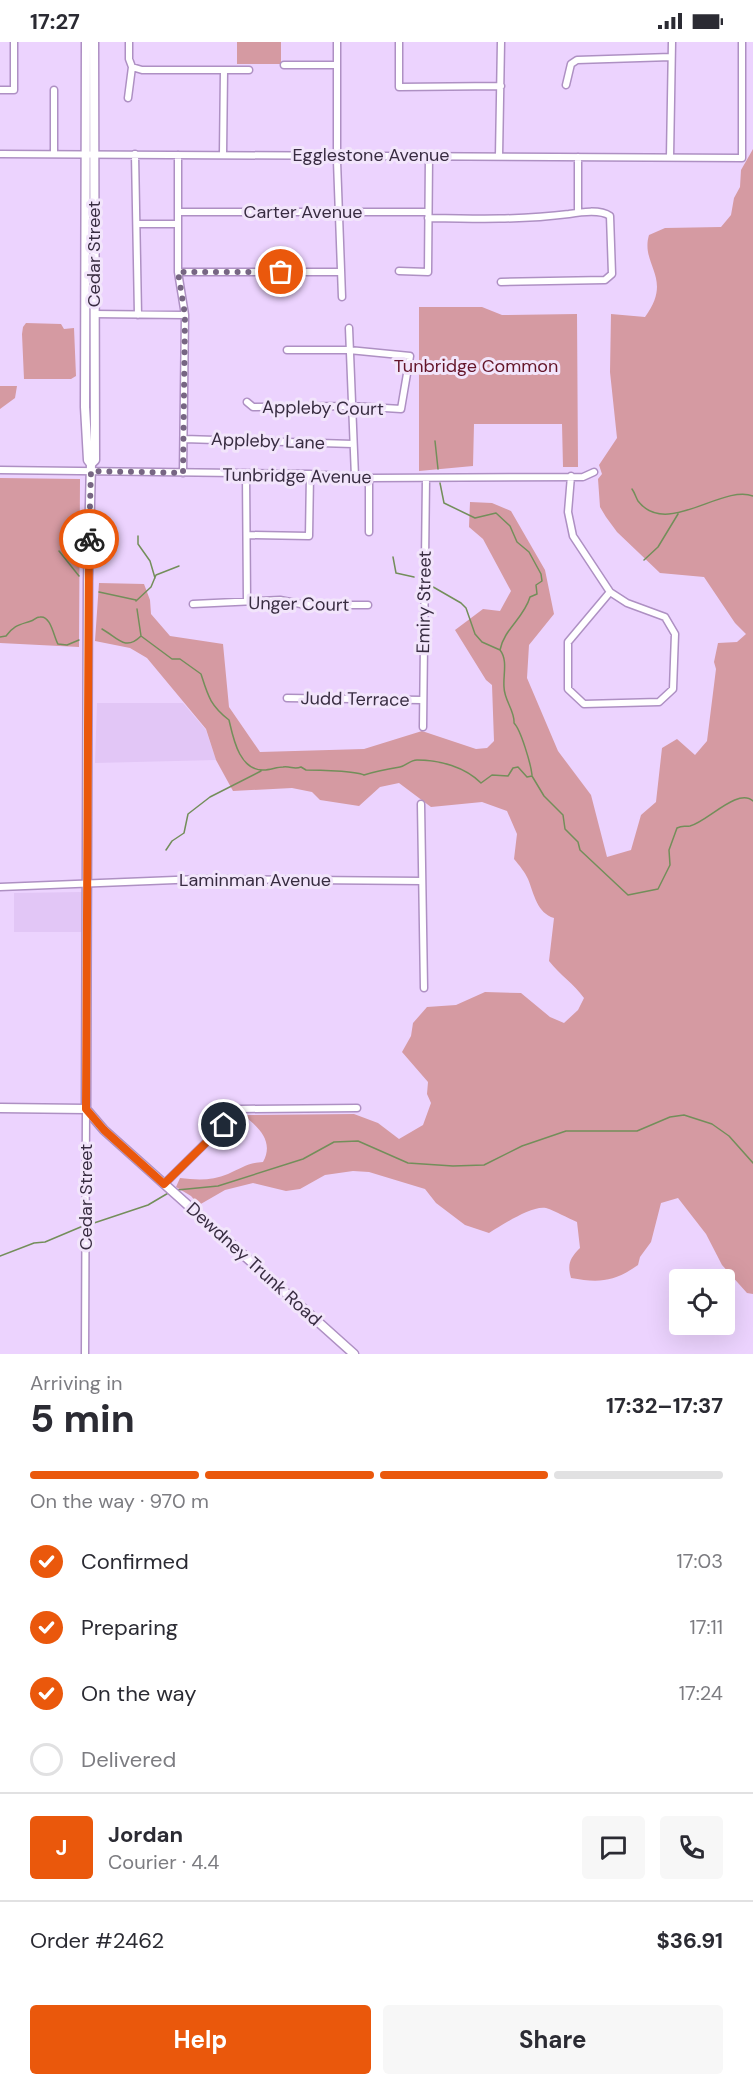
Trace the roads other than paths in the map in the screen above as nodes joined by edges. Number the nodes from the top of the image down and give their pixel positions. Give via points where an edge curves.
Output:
1 (14, 42) edge
2 (86, 42) edge
3 (94, 42) edge
4 (129, 42) edge
5 (337, 42) edge
6 (399, 42) edge
7 (501, 42) edge
8 (672, 42) edge
9 (742, 42) edge
10 (671, 57) junction
11 (284, 65) dead end
12 (336, 65) junction
13 (132, 67) junction
14 (249, 70) dead end
15 (224, 71) junction
16 (753, 76) edge
17 (743, 78) junction
18 (566, 85) dead end
19 (501, 86) junction
20 (0, 90) edge
21 (54, 90) dead end
22 (128, 98) dead end
23 (0, 154) edge
24 (54, 154) junction
25 (91, 154) junction
26 (135, 154) junction
27 (223, 154) junction
28 (178, 155) junction
29 (337, 155) junction
30 (429, 156) junction
31 (499, 156) junction
32 (578, 157) junction
33 (670, 158) junction
34 (178, 212) junction
35 (339, 212) junction
36 (578, 212) junction
37 (428, 215) junction
38 (138, 224) junction
39 (178, 224) junction
40 (399, 271) dead end
41 (178, 272) junction
42 (340, 272) junction
43 (501, 282) dead end
44 (342, 297) dead end
45 (94, 314) junction
46 (138, 315) junction
47 (185, 315) junction
48 (349, 328) dead end
49 (287, 350) dead end
50 (349, 350) junction
51 (247, 402) dead end
52 (352, 406) junction
53 (184, 439) junction
54 (353, 444) junction
55 (91, 467) junction
56 (0, 470) edge
57 (594, 472) dead end
58 (183, 473) junction
59 (246, 474) junction
60 (310, 474) junction
61 (571, 476) junction
62 (355, 477) junction
63 (369, 478) junction
64 (426, 478) junction
65 (369, 532) dead end
66 (247, 535) junction
67 (610, 592) junction
68 (247, 601) junction
69 (193, 604) dead end
70 (368, 605) dead end
71 (287, 698) dead end
72 (422, 700) junction
73 (423, 727) dead end
74 (421, 804) dead end
75 (422, 881) junction
76 (87, 884) junction
77 (0, 887) edge
78 (424, 988) dead end
79 (0, 1108) edge
80 (357, 1108) dead end
81 (86, 1109) junction
82 (164, 1184) junction
83 (85, 1354) edge
84 (354, 1354) edge

1 - 20 street via 14,90
2 - 25 main road, Cedar Street
3 - 25 main road, Cedar Street
4 - 13 street
5 - 12 street
6 - 19 street via 399,87
7 - 19 street
8 - 10 street
9 - 17 street
10 - 18 street via 577,60 571,64
10 - 33 street
11 - 12 street
12 - 29 street
13 - 15 street
13 - 22 street
14 - 15 street
15 - 27 street
16 - 17 street
17 - 33 street, Egglestone Avenue via 742,158
19 - 31 street
21 - 24 street
23 - 24 street, Egglestone Avenue
24 - 25 street, Egglestone Avenue
25 - 26 street, Egglestone Avenue
25 - 45 main road, Cedar Street
25 - 55 main road, Cedar Street via 85,407
26 - 28 street, Egglestone Avenue
26 - 38 street
27 - 28 street, Egglestone Avenue
27 - 29 street, Egglestone Avenue
28 - 34 street
29 - 30 street, Egglestone Avenue
29 - 35 street
30 - 31 street, Egglestone Avenue
30 - 37 street
31 - 32 street, Egglestone Avenue
32 - 33 street, Egglestone Avenue
32 - 36 street
34 - 35 street, Carter Avenue
34 - 39 street
35 - 37 street, Carter Avenue
35 - 42 street
36 - 37 street, Carter Avenue via 536,218
36 - 43 street, Carter Avenue via 610,216 610,278
37 - 40 street via 428,272
38 - 39 street
38 - 46 street
39 - 41 street
41 - 42 street
41 - 47 street
42 - 44 street
45 - 46 street
45 - 55 main road, Cedar Street via 95,460
46 - 47 street
47 - 53 street
48 - 50 street
49 - 50 street
50 - 52 street
50 - 52 street, Appleby Court via 410,356 401,409
51 - 52 street, Appleby Court via 253,407
52 - 54 street
53 - 54 street, Appleby Lane
53 - 58 street
54 - 62 street
55 - 56 street, Tunbridge Avenue
55 - 58 street, Tunbridge Avenue
55 - 76 main road, Cedar Street
57 - 61 street, Tunbridge Avenue via 583,477
58 - 59 street, Tunbridge Avenue
59 - 60 street, Tunbridge Avenue
59 - 66 street
60 - 62 street, Tunbridge Avenue
60 - 66 street via 309,536
61 - 64 street, Tunbridge Avenue
61 - 67 street via 568,512 573,536
62 - 63 street, Tunbridge Avenue
63 - 64 street, Tunbridge Avenue
63 - 65 street
64 - 72 street, Emiry Street
66 - 68 street
67 - 67 street via 568,642 568,689 584,704 658,702 673,689 675,634 665,617
68 - 69 street, Unger Court
68 - 70 street, Unger Court
71 - 72 street, Judd Terrace
72 - 73 street, Emiry Street
74 - 75 street
75 - 76 street, Laminman Avenue via 200,879
75 - 78 street
76 - 77 street, Laminman Avenue
76 - 81 main road, Cedar Street
79 - 81 main road
80 - 82 street via 240,1109
81 - 82 main road, Dewdney Trunk Road
81 - 83 street, Cedar Street
82 - 84 main road, Dewdney Trunk Road

